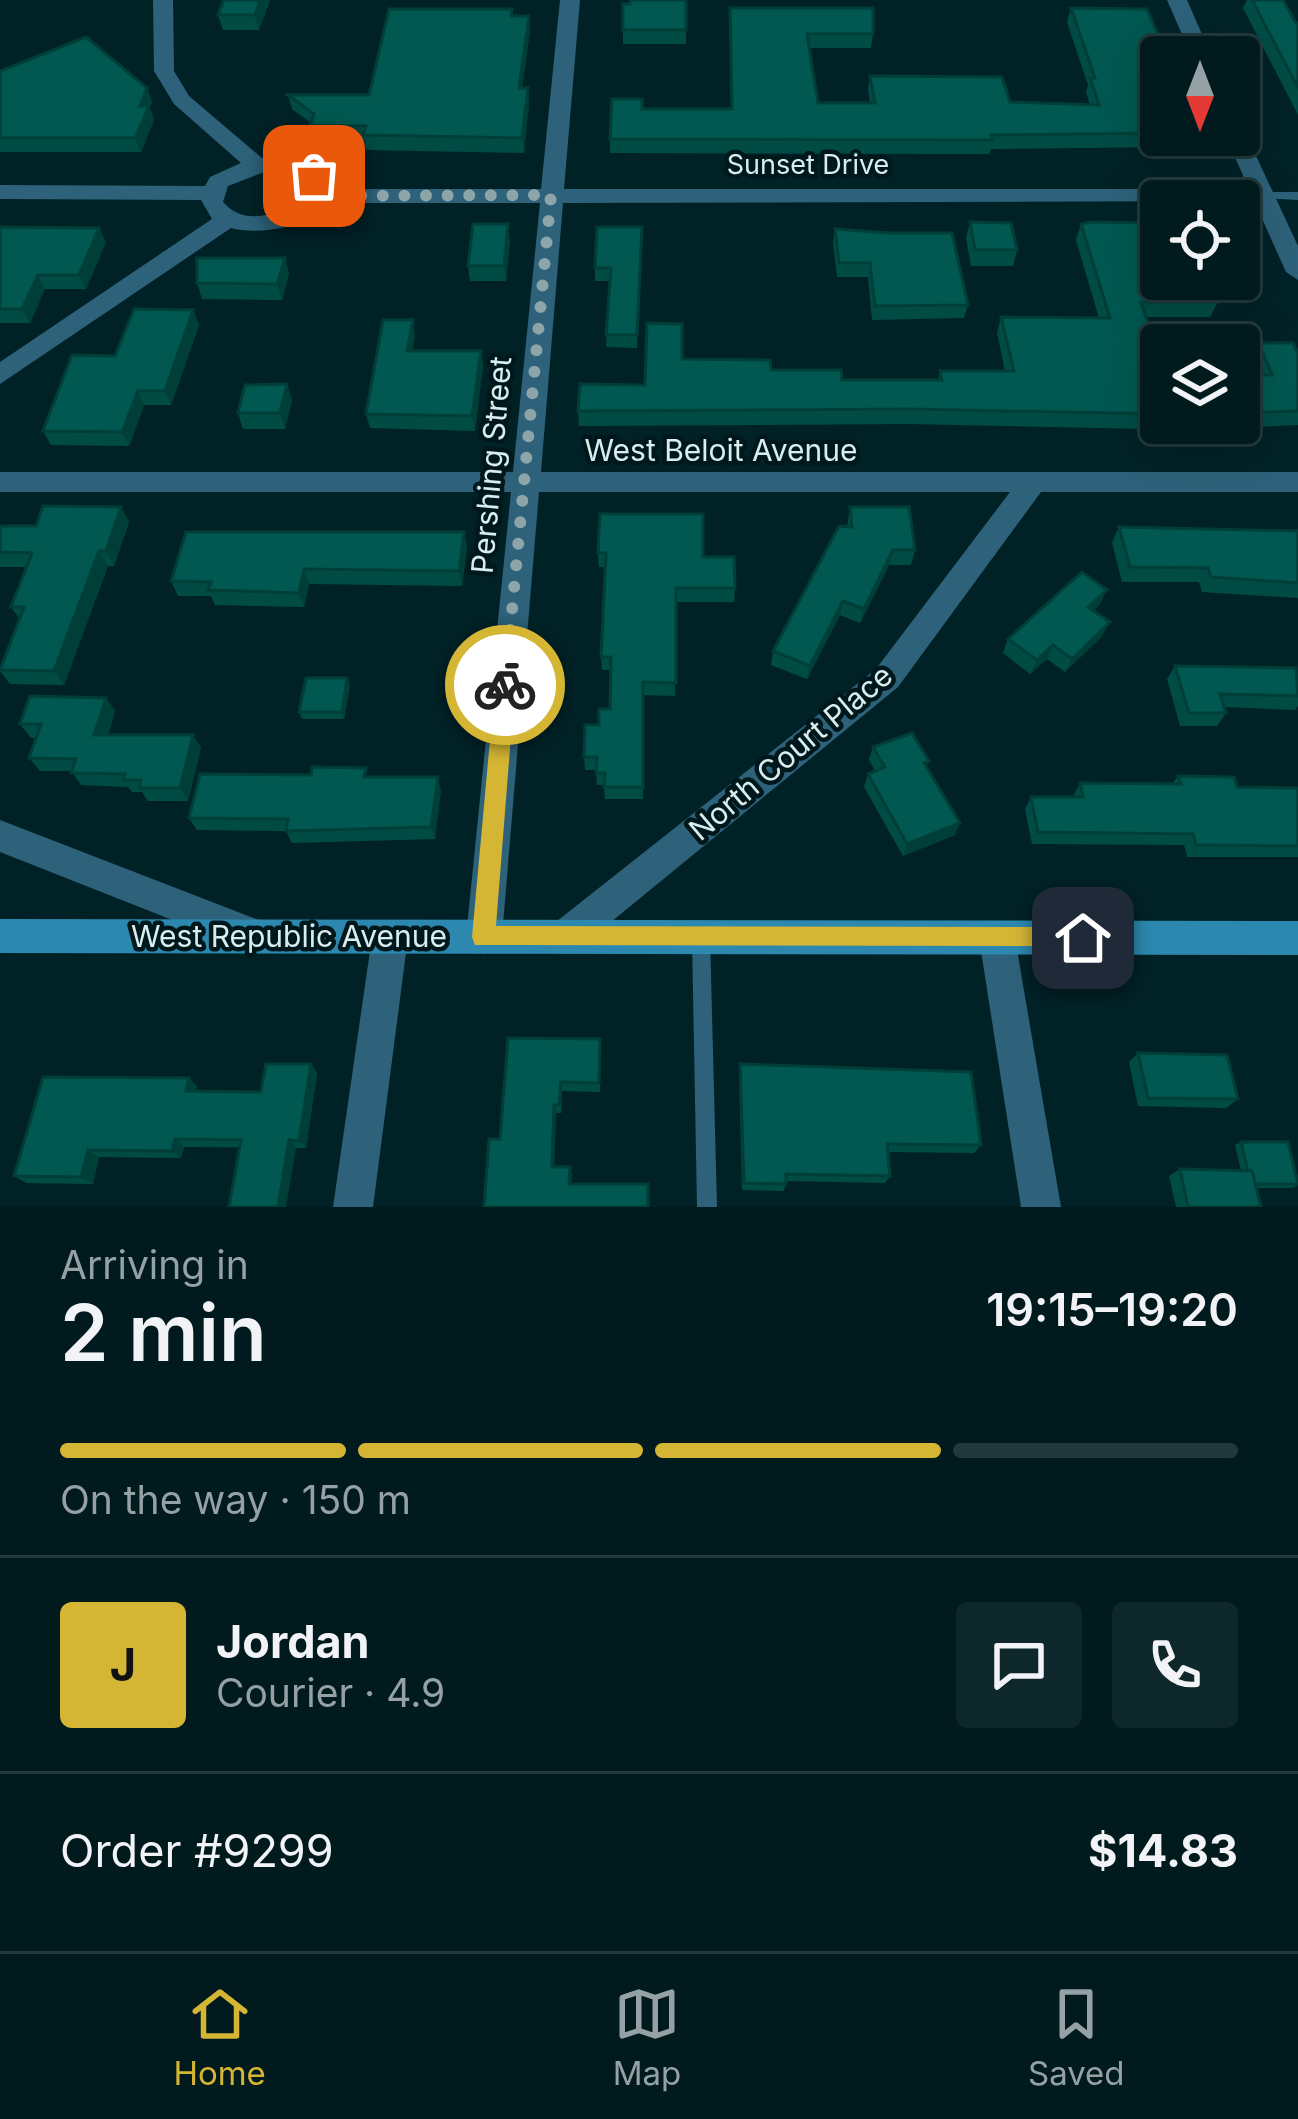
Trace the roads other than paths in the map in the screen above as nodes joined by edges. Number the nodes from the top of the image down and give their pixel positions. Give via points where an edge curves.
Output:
1 (163, 0) edge
2 (570, 0) edge
3 (1177, 0) edge
4 (1193, 36) edge
5 (1245, 156) edge
6 (257, 165) junction
7 (0, 193) edge
8 (212, 193) junction
9 (551, 195) junction
10 (319, 196) junction
11 (1263, 196) junction
12 (1298, 196) edge
13 (227, 220) junction
14 (1298, 272) edge
15 (0, 375) edge
16 (0, 482) edge
17 (1298, 482) edge
18 (522, 484) junction
19 (1032, 484) junction
20 (0, 836) edge
21 (0, 936) edge
22 (257, 937) junction
23 (389, 937) junction
24 (484, 937) junction
25 (565, 937) junction
26 (701, 937) junction
27 (998, 938) junction
28 (1298, 938) edge
29 (353, 1207) edge
30 (707, 1207) edge
31 (1041, 1207) edge

1 - 6 street via 164,71 181,100
2 - 9 street, Pershing Street
3 - 4 street
5 - 11 street
6 - 8 street via 230,174
6 - 10 street via 314,176
7 - 8 street
8 - 13 street
9 - 10 street, Sunset Drive
9 - 11 street, Sunset Drive
9 - 18 street, Pershing Street
10 - 13 street via 279,220
11 - 12 lane, Sunset Drive
11 - 14 street
13 - 15 street
16 - 18 street, West Beloit Avenue
17 - 19 street, West Beloit Avenue
18 - 19 street, West Beloit Avenue
18 - 24 street, Pershing Street
19 - 25 street, North Court Place via 887,678
20 - 22 street
21 - 22 street, West Republic Avenue
22 - 23 street, West Republic Avenue
23 - 24 street, West Republic Avenue
23 - 29 street
24 - 25 street, West Republic Avenue
25 - 26 street, West Republic Avenue
26 - 27 street, West Republic Avenue
26 - 30 lane
27 - 28 street, West Republic Avenue
27 - 31 street

